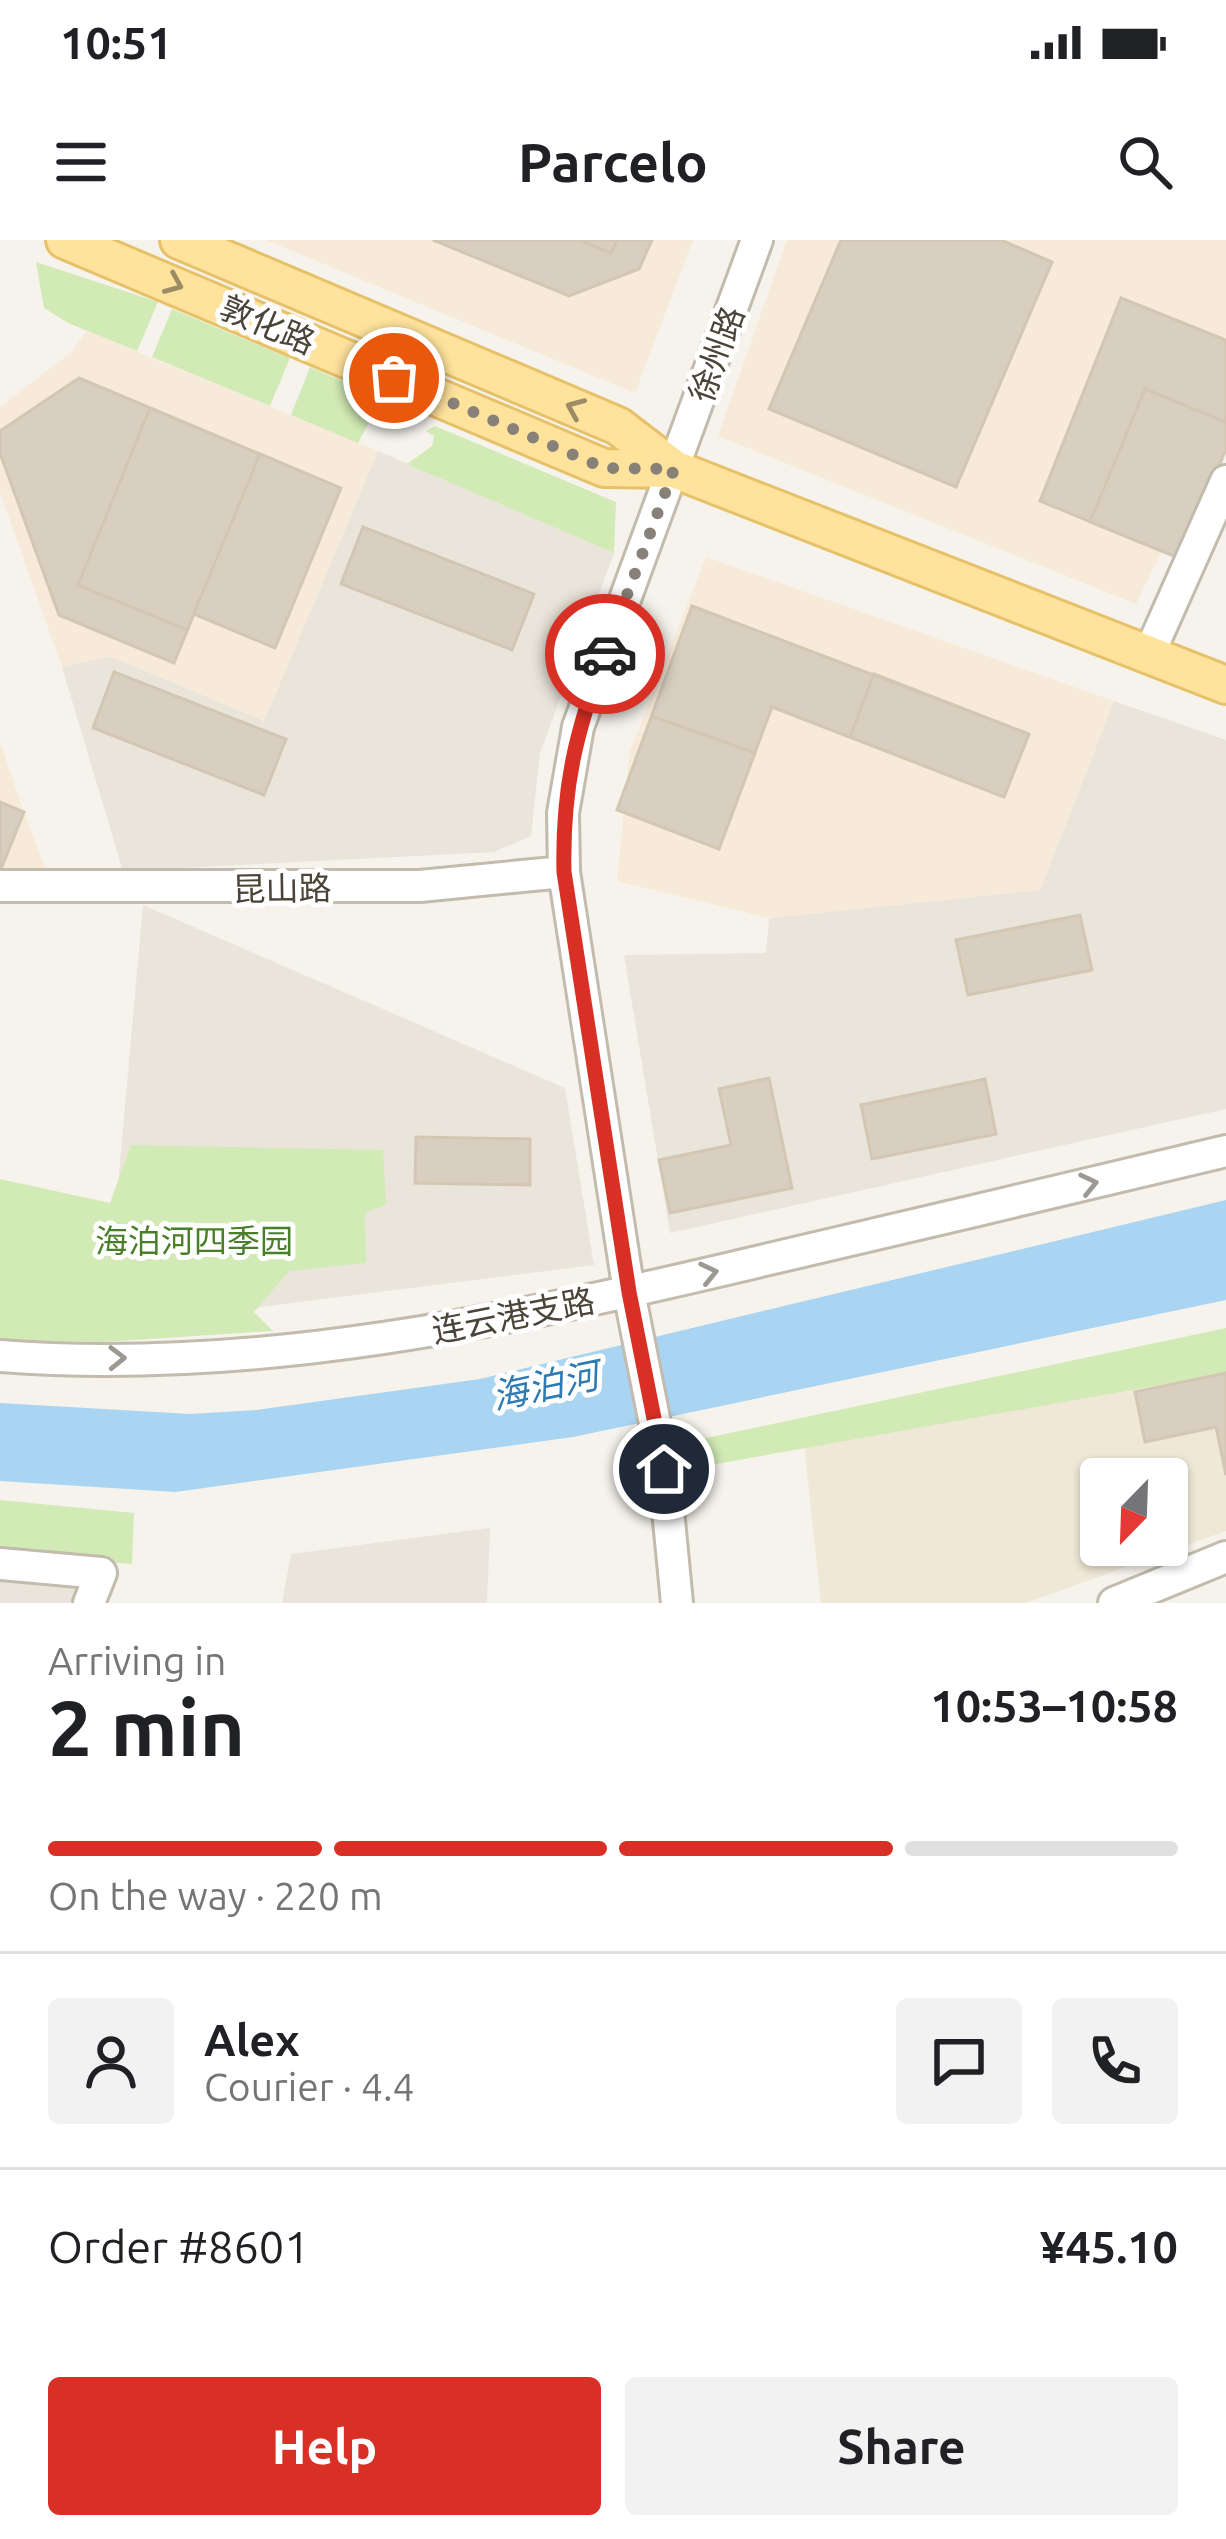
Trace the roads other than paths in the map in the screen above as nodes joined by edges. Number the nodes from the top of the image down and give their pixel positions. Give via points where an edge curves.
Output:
1 (65, 240) edge
2 (179, 240) edge
3 (758, 240) edge
4 (674, 469) junction
5 (1226, 481) edge
6 (1149, 654) junction
7 (1226, 685) edge
8 (564, 872) junction
9 (0, 886) edge
10 (1226, 1151) edge
11 (629, 1292) junction
12 (0, 1356) edge
13 (1226, 1557) edge
14 (0, 1564) edge
15 (89, 1603) edge
16 (677, 1603) edge
17 (1114, 1603) edge

1 -> 4 main road, 敦化路 via 604,468
4 -> 2 main road, 敦化路 via 618,426
3 - 4 street, 徐州路
4 - 6 main road, 敦化路
4 - 8 street, 徐州路 via 578,727 563,813
5 - 6 street
6 - 7 main road, 敦化路
8 - 9 street, 昆山路 via 420,886
8 - 11 street, 徐州路
11 -> 10 street, 连云港支路
12 -> 11 street, 连云港支路 via 139,1358 342,1343
11 - 16 street, 徐州路 via 664,1469
13 - 17 street
14 - 15 street via 100,1573

